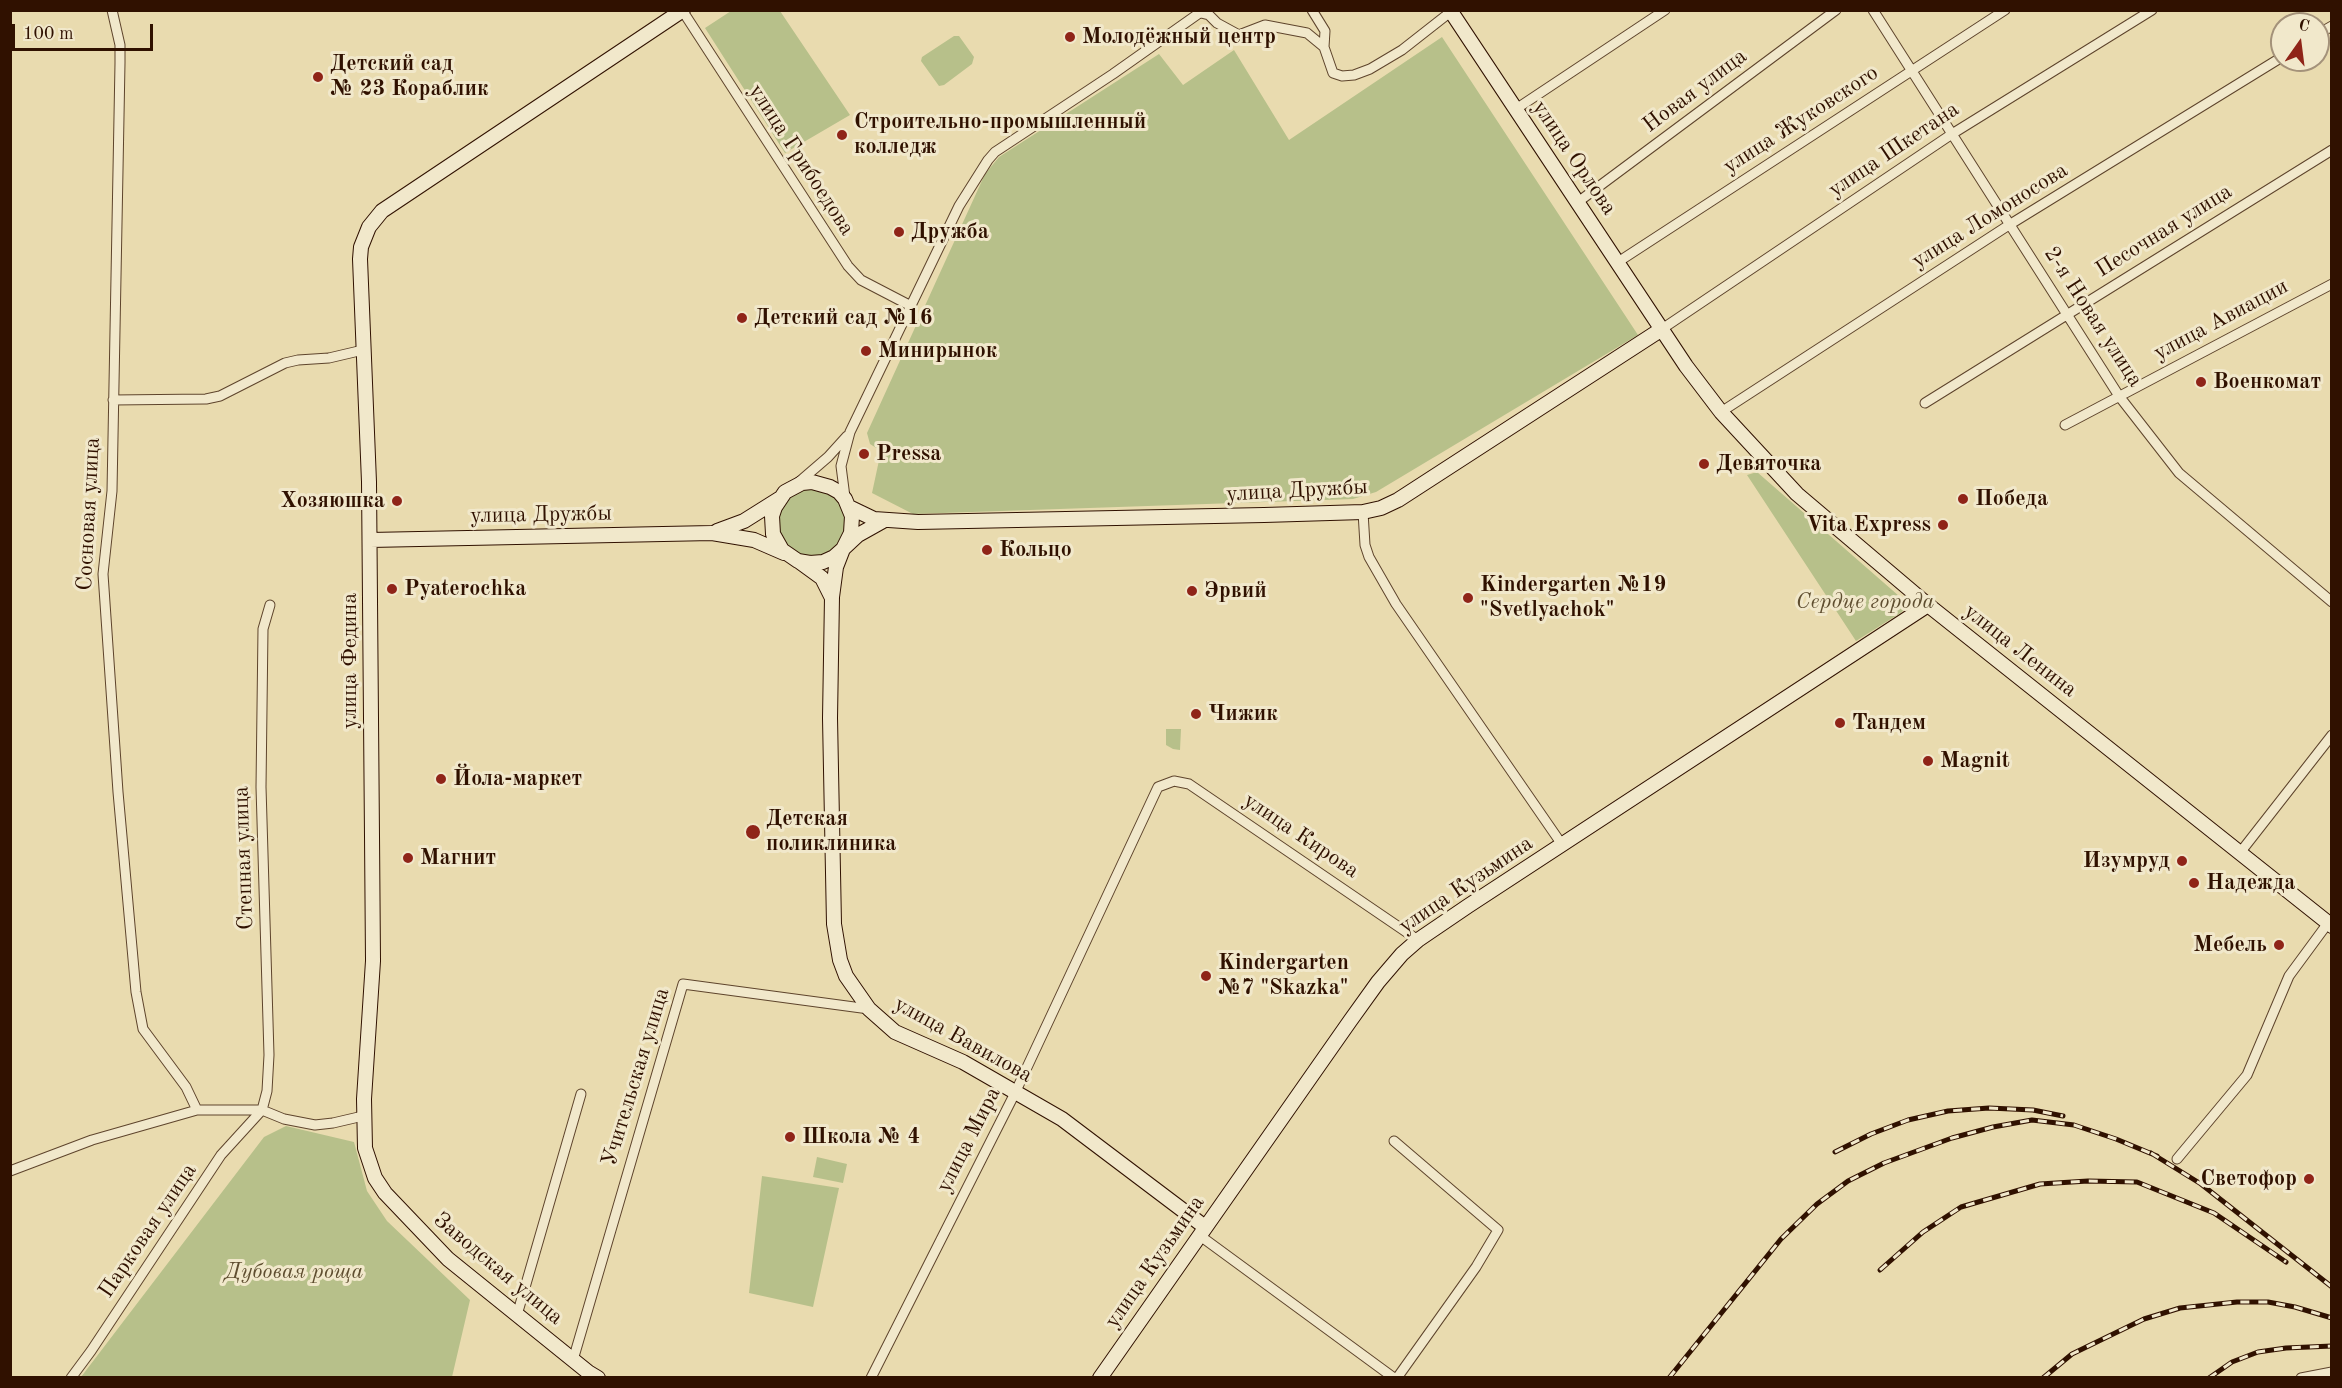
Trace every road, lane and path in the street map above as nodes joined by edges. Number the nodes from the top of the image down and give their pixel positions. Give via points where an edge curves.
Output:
1 (112, 10) edge
2 (1312, 10) edge
3 (1665, 10) edge
4 (1836, 10) edge
5 (1873, 10) edge
6 (2005, 10) edge
7 (2152, 10) edge
8 (682, 11) edge
9 (1451, 11) edge
10 (1197, 12) edge
11 (1324, 47) junction
12 (2270, 64) edge
13 (1912, 72) junction
14 (1516, 109) junction
15 (1952, 134) junction
16 (2331, 150) edge
17 (1578, 202) junction
18 (2009, 225) junction
19 (1618, 262) junction
20 (2331, 284) edge
21 (911, 306) junction
22 (2068, 313) junction
23 (1662, 329) junction
24 (363, 350) junction
25 (2119, 396) junction
26 (113, 400) junction
27 (1925, 403) dead end
28 (1721, 412) junction
29 (2065, 425) dead end
30 (850, 432) junction
31 (793, 487) junction
32 (779, 499) junction
33 (847, 503) junction
34 (1363, 512) junction
35 (883, 521) junction
36 (712, 533) junction
37 (370, 540) junction
38 (843, 549) junction
39 (794, 558) junction
40 (832, 597) junction
41 (2331, 602) edge
42 (1928, 604) junction
43 (270, 605) dead end
44 (2331, 735) edge
45 (1158, 786) joint
46 (1563, 846) junction
47 (2239, 854) junction
48 (2330, 924) edge
49 (1418, 940) junction
50 (869, 1009) junction
51 (1015, 1093) junction
52 (581, 1094) dead end
53 (197, 1110) junction
54 (262, 1110) junction
55 (363, 1116) junction
56 (1394, 1142) dead end
57 (2177, 1158) dead end
58 (10, 1171) edge
59 (1202, 1231) junction
60 (518, 1315) junction
61 (573, 1360) junction
62 (2331, 1372) edge
63 (71, 1377) edge
64 (598, 1377) edge
65 (871, 1377) edge
66 (1100, 1377) edge
67 (1395, 1377) edge
68 (2301, 1377) edge

1 - 26 street, Сосновая улица via 120,45
2 - 11 street via 1325,31
3 - 14 street
4 - 17 street, Новая улица
5 - 13 street, 2-я Новая улица
6 - 13 street, улица Жуковского
7 - 15 street, улица Шкетана
8 - 21 street, улица Грибоедова via 848,266 861,280
8 - 24 street, улица Федина via 382,211 369,227 361,247
9 - 11 street via 1402,50 1354,75 1333,73
9 - 14 street, улица Орлова
10 - 11 street via 1209,15 1239,35 1276,25 1307,33
10 - 21 street via 1113,74 995,152 959,206
12 - 18 street, улица Ломоносова
13 - 15 street, 2-я Новая улица
13 - 19 street, улица Жуковского
14 - 17 street, улица Орлова
15 - 18 street, 2-я Новая улица
15 - 23 street, улица Шкетана
16 - 22 street, Песочная улица
17 - 19 street, улица Орлова
18 - 22 street, 2-я Новая улица
18 - 28 street, улица Ломоносова
19 - 23 street, улица Орлова
20 - 25 street, улица Авиации
21 - 30 street
22 - 25 street, 2-я Новая улица
22 - 27 street, Песочная улица
23 - 28 street, улица Ленина
23 - 34 street, улица Дружбы via 1398,500
24 - 26 street via 285,363 220,396 206,399
24 - 37 street, улица Федина
25 - 29 street, улица Авиации
25 - 41 street, 2-я Новая улица via 2179,473
26 - 53 street, Сосновая улица via 112,491 103,574 136,992 143,1029 186,1087
28 - 42 street, улица Ленина via 1797,494
30 - 31 street
30 - 33 street via 842,466
31 - 32 street
31 - 33 street via 821,483
32 - 36 street via 744,521
32 - 39 street via 772,516 773,534 782,550
33 - 35 street
33 - 38 street via 852,525
34 - 35 street, улица Дружбы
34 - 46 street via 1369,557 1396,604
35 - 38 street
36 - 37 street, улица Дружбы
36 - 39 street via 754,540
37 - 55 street, улица Федина via 373,961
38 - 39 street via 823,562
38 - 40 street, улица Вавилова
39 - 40 street via 822,578
40 - 50 street, улица Вавилова via 834,924 846,976
42 - 46 street, улица Кузьмина
42 - 47 street, улица Ленина
43 - 54 street, Степная улица via 262,629 261,787 269,1055
44 - 47 street
45 - 49 street, улица Кирова via 1174,781 1189,783
45 - 51 street, улица Мира
46 - 49 street, улица Кузьмина
47 - 48 street, улица Ленина
48 - 57 street via 2289,976 2247,1075
49 - 59 street, улица Кузьмина via 1378,982
50 - 51 street, улица Вавилова via 895,1032 963,1062
50 - 61 street, Учительская улица via 683,984
51 - 59 street, улица Вавилова via 1062,1119
51 - 65 street, улица Мира
52 - 60 street
53 - 54 street
53 - 58 street via 92,1140
54 - 55 street via 315,1125
54 - 63 street, Парковая улица via 221,1155
55 - 60 street, Заводская улица via 365,1148 385,1193 447,1259
56 - 67 street, улица Вавилова via 1498,1230 1476,1267
59 - 66 street, улица Кузьмина
59 - 67 street, улица Вавилова
60 - 61 street, Заводская улица
61 - 64 street, Заводская улица
62 - 68 street

